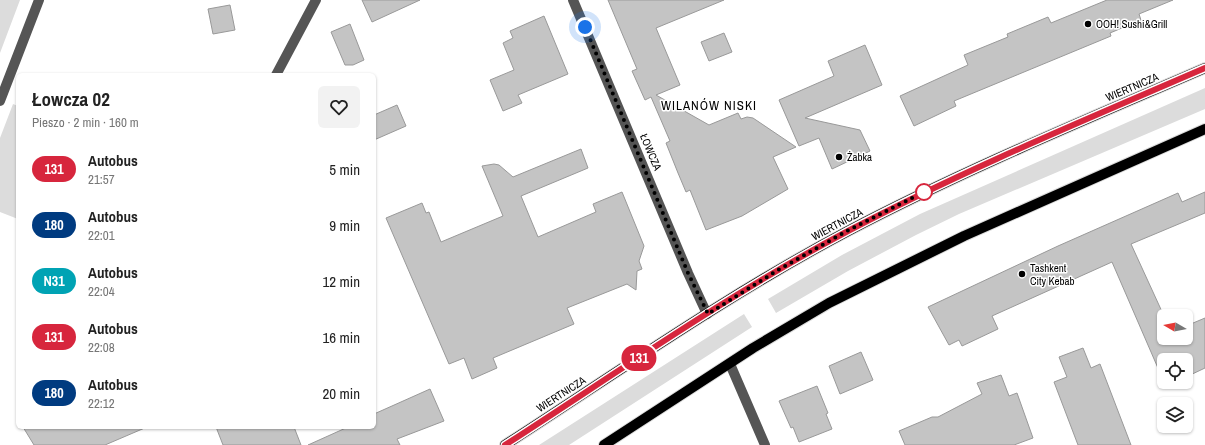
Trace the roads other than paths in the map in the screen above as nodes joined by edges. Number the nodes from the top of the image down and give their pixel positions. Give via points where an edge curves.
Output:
1 (39, 0) edge
2 (316, 0) edge
3 (573, 0) edge
4 (1205, 68) edge
5 (277, 73) edge
6 (0, 101) edge
7 (1205, 129) edge
8 (708, 314) junction
9 (730, 364) junction
10 (505, 445) edge
11 (604, 445) edge
12 (765, 445) edge

1 - 6 street
2 - 5 street
3 - 8 street, ŁOWCZA via 688,273
4 - 8 main road, WIERTNICZA via 924,192 847,231
7 - 9 main road via 964,236 829,303
8 - 10 main road, WIERTNICZA
9 - 11 main road
9 - 12 street

